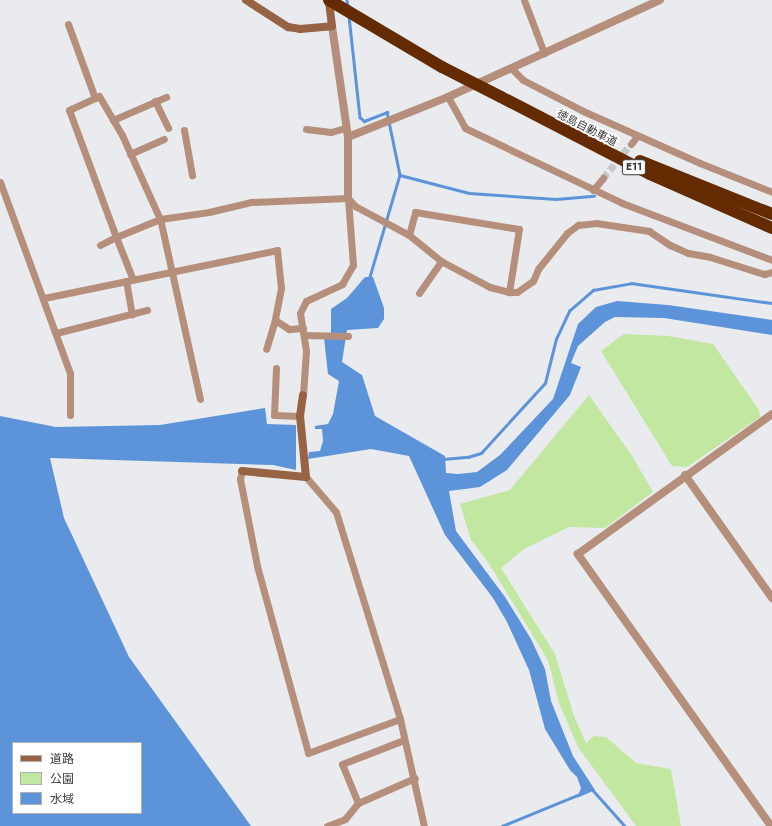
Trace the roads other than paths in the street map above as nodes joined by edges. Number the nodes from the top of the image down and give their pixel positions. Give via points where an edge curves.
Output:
1 (246, 0) edge
2 (329, 0) edge
3 (524, 0) edge
4 (660, 0) edge
5 (68, 24) dead end
6 (332, 26) junction
7 (544, 53) junction
8 (511, 68) junction
9 (166, 97) dead end
10 (448, 97) junction
11 (501, 97) junction
12 (95, 98) junction
13 (155, 101) junction
14 (114, 120) junction
15 (168, 128) dead end
16 (345, 128) junction
17 (306, 129) dead end
18 (184, 130) dead end
19 (637, 136) junction
20 (348, 137) junction
21 (164, 139) dead end
22 (630, 144) tunnel mouth
23 (130, 154) junction
24 (192, 175) dead end
25 (603, 178) tunnel mouth
26 (0, 182) edge
27 (593, 190) junction
28 (772, 192) edge
29 (348, 198) junction
30 (772, 214) edge
31 (160, 220) junction
32 (772, 228) edge
33 (409, 235) junction
34 (116, 237) junction
35 (100, 245) dead end
36 (772, 260) edge
37 (441, 261) junction
38 (171, 272) junction
39 (772, 272) edge
40 (130, 280) junction
41 (509, 292) junction
42 (419, 293) dead end
43 (44, 298) junction
44 (147, 310) dead end
45 (132, 314) junction
46 (275, 320) junction
47 (304, 332) junction
48 (56, 333) junction
49 (348, 336) dead end
50 (266, 349) dead end
51 (276, 368) dead end
52 (303, 395) joint
53 (200, 399) dead end
54 (772, 414) edge
55 (70, 415) dead end
56 (300, 416) junction
57 (242, 471) joint
58 (685, 475) junction
59 (306, 477) junction
60 (772, 598) edge
61 (400, 719) junction
62 (404, 740) junction
63 (415, 778) junction
64 (358, 803) junction
65 (328, 826) edge
66 (424, 826) edge
67 (771, 826) edge

1 - 6 main road via 288,27 300,29
2 - 6 main road
2 - 11 highway, 徳島自動車道 / E11, bridge via 436,63
3 - 7 street
4 - 7 street
5 - 12 street
6 - 16 street
7 - 8 street
8 - 10 street
8 - 19 street via 516,76 537,88
9 - 13 street
10 - 20 street
10 - 27 street via 465,128
11 - 30 highway, 徳島自動車道 / E11 via 654,167
11 - 32 highway, 徳島自動車道 / E11 via 643,171
12 - 14 street via 98,96
12 - 34 street via 69,110
13 - 14 street
13 - 15 street
14 - 23 street
16 - 17 street via 331,132
16 - 20 street
18 - 24 street
19 - 22 street
19 - 28 street
20 - 29 street
21 - 23 street
23 - 31 street
25 - 27 street
26 - 43 street
27 - 36 street
29 - 31 street via 251,202
29 - 33 street via 355,206
29 - 47 street via 353,265 342,284 306,301 300,313
31 - 34 street
31 - 38 street
33 - 37 street
33 - 41 street via 416,212 519,229
34 - 35 street
34 - 40 street
37 - 41 street via 490,287
37 - 42 street
38 - 40 street
38 - 46 street via 277,250 281,288
38 - 53 street
39 - 41 street via 764,274 710,257 688,253 649,231 596,223 578,226 567,233 538,270 533,281 517,292
40 - 43 street
40 - 45 street
43 - 48 street
44 - 45 street
45 - 48 street
46 - 47 street via 289,329
46 - 50 street
47 - 49 street
47 - 52 street
48 - 55 street via 70,373
51 - 56 street via 274,415
52 - 56 main road
54 - 58 street
56 - 59 main road
57 - 59 main road
57 - 61 street via 240,479 257,566 308,753
58 - 60 street
58 - 67 street via 578,554
59 - 61 street via 336,512
61 - 62 street
62 - 63 street
62 - 64 street via 342,764
63 - 64 street
63 - 66 street
64 - 65 street via 345,819

